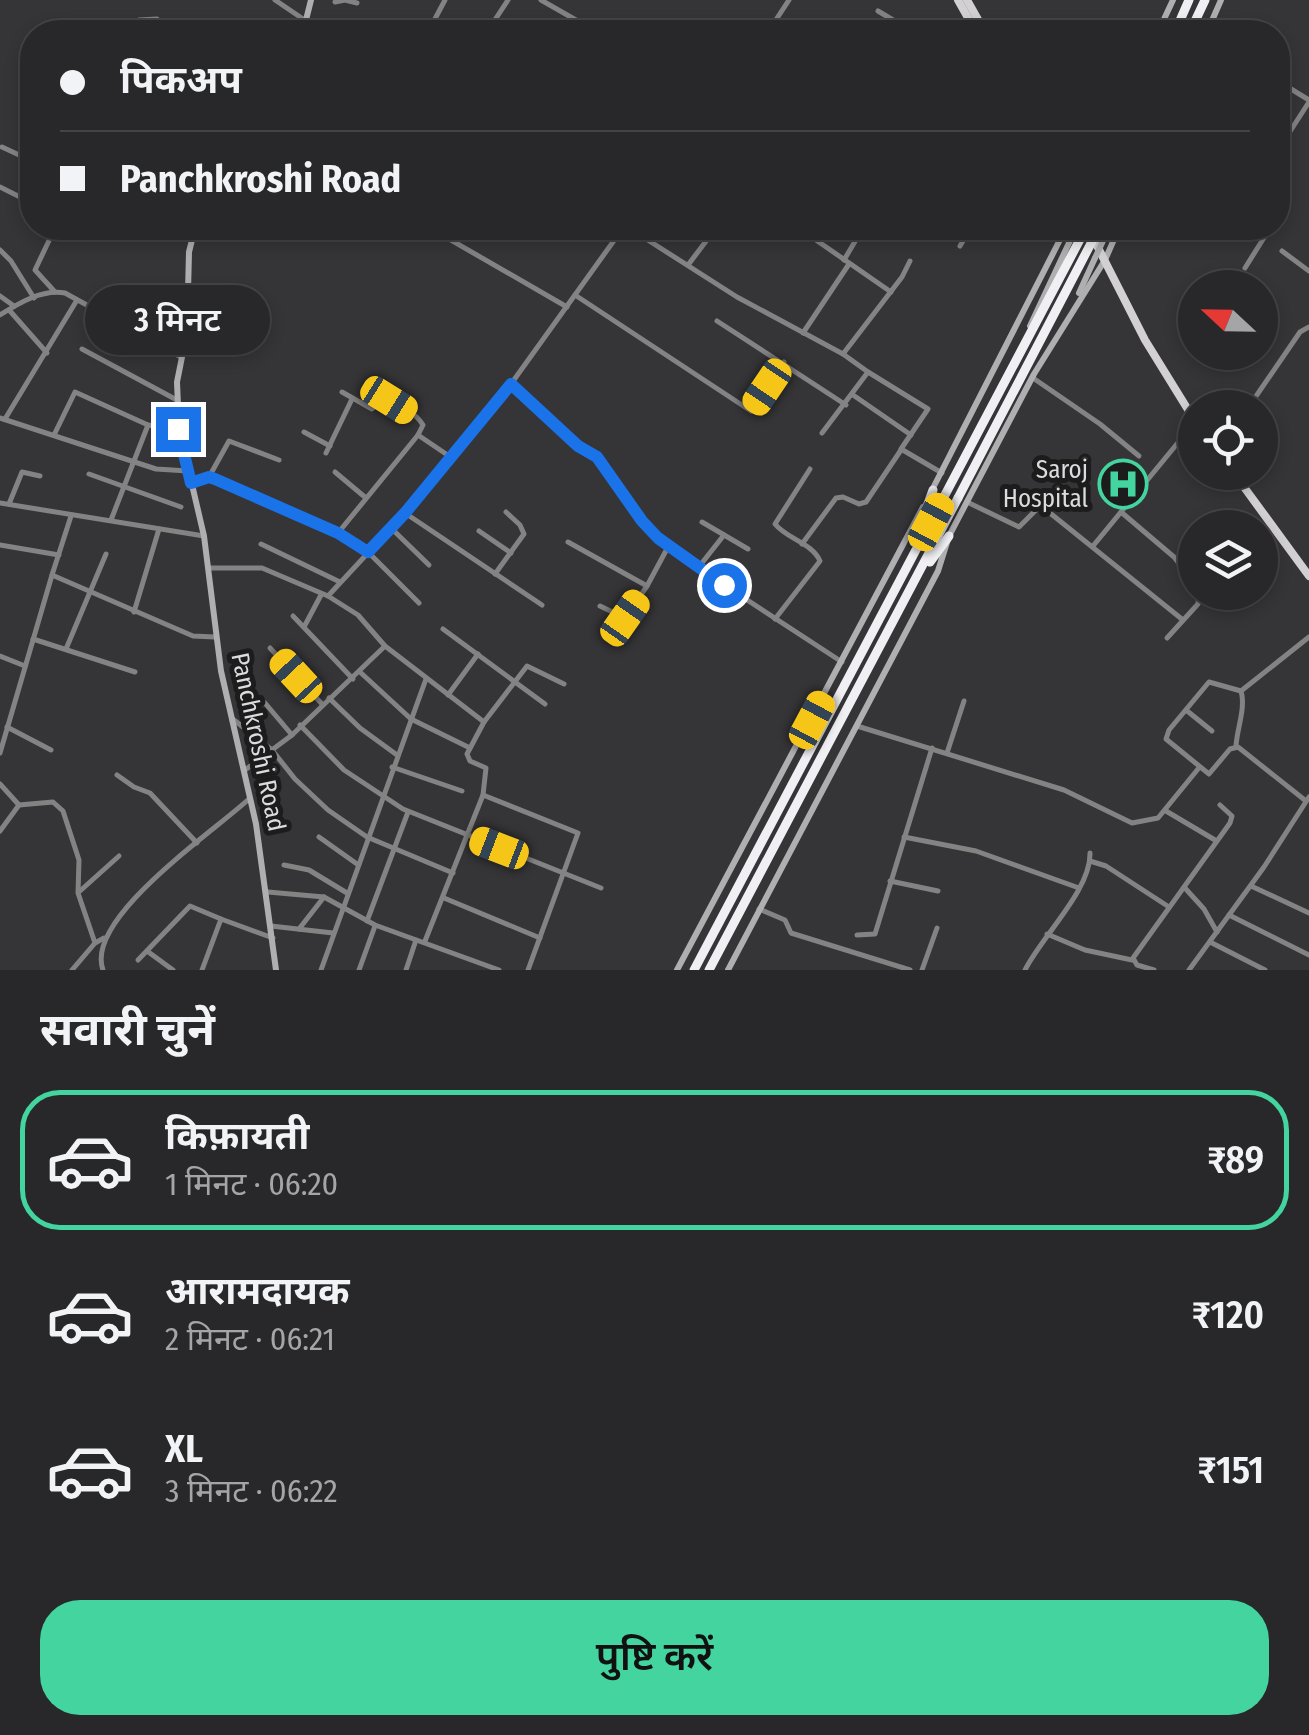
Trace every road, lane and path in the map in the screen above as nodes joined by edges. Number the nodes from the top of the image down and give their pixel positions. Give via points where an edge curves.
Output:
1 (275, 0) edge
2 (541, 0) edge
3 (334, 1) edge
4 (357, 3) dead end
5 (878, 11) dead end
6 (340, 13) dead end
7 (158, 18) dead end
8 (139, 20) edge
9 (305, 20) edge
10 (575, 20) edge
11 (893, 20) edge
12 (1309, 101) edge
13 (1290, 131) edge
14 (49, 240) edge
15 (192, 240) edge
16 (451, 240) edge
17 (614, 240) edge
18 (646, 240) edge
19 (707, 240) edge
20 (815, 240) edge
21 (857, 240) edge
22 (964, 240) edge
23 (1060, 240) edge
24 (1071, 240) edge
25 (1081, 240) edge
26 (1092, 240) edge
27 (1093, 240) edge
28 (1106, 240) edge
29 (1112, 240) edge
30 (1262, 240) edge
31 (960, 246) dead end
32 (0, 250) edge
33 (1282, 251) dead end
34 (1100, 259) junction
35 (910, 260) dead end
36 (847, 262) junction
37 (688, 266) junction
38 (1245, 268) dead end
39 (1309, 271) edge
40 (37, 272) junction
41 (26, 286) junction
42 (54, 292) junction
43 (891, 292) junction
44 (575, 295) junction
45 (0, 296) edge
46 (34, 298) junction
47 (78, 300) junction
48 (567, 307) junction
49 (12, 308) junction
50 (0, 315) edge
51 (718, 320) dead end
52 (1309, 327) edge
53 (803, 333) junction
54 (82, 349) dead end
55 (47, 354) junction
56 (843, 354) junction
57 (180, 357) junction
58 (1016, 360) junction
59 (784, 362) junction
60 (868, 372) junction
61 (1032, 378) junction
62 (511, 384) junction
63 (1260, 390) edge
64 (342, 392) dead end
65 (1178, 394) edge
66 (853, 396) junction
67 (176, 399) junction
68 (352, 399) junction
69 (846, 404) junction
70 (3, 419) edge
71 (148, 425) junction
72 (178, 429) junction
73 (304, 432) dead end
74 (822, 433) dead end
75 (54, 434) junction
76 (418, 435) junction
77 (911, 435) junction
78 (1178, 443) edge
79 (330, 446) junction
80 (901, 449) junction
81 (326, 453) dead end
82 (449, 456) junction
83 (1139, 456) dead end
84 (279, 460) dead end
85 (132, 461) junction
86 (810, 470) dead end
87 (188, 472) junction
88 (335, 472) dead end
89 (942, 473) junction
90 (89, 474) dead end
91 (40, 476) dead end
92 (209, 477) junction
93 (191, 483) junction
94 (122, 485) junction
95 (932, 490) junction
96 (1246, 490) edge
97 (366, 498) junction
98 (962, 500) junction
99 (0, 503) edge
100 (9, 504) junction
101 (182, 507) dead end
102 (506, 512) dead end
103 (1121, 512) junction
104 (405, 513) junction
105 (72, 515) junction
106 (110, 520) junction
107 (702, 522) dead end
108 (390, 528) junction
109 (159, 529) junction
110 (479, 531) dead end
111 (338, 533) junction
112 (724, 534) junction
113 (204, 536) junction
114 (949, 536) junction
115 (568, 542) dead end
116 (262, 544) dead end
117 (802, 544) junction
118 (0, 545) edge
119 (668, 546) junction
120 (1093, 546) junction
121 (748, 549) dead end
122 (368, 552) junction
123 (511, 553) junction
124 (106, 554) dead end
125 (59, 555) junction
126 (1178, 561) edge
127 (429, 565) dead end
128 (208, 568) junction
129 (698, 568) junction
130 (495, 574) junction
131 (52, 575) junction
132 (1309, 576) edge
133 (340, 582) junction
134 (898, 582) junction
135 (914, 582) junction
136 (648, 586) junction
137 (90, 590) junction
138 (325, 595) junction
139 (418, 603) dead end
140 (542, 604) dead end
141 (600, 606) dead end
142 (1193, 610) edge
143 (134, 612) junction
144 (293, 616) dead end
145 (775, 619) junction
146 (1184, 620) junction
147 (304, 628) junction
148 (444, 629) dead end
149 (216, 637) junction
150 (1309, 637) edge
151 (1167, 638) dead end
152 (33, 639) junction
153 (386, 646) junction
154 (270, 648) dead end
155 (66, 650) junction
156 (478, 654) junction
157 (0, 656) edge
158 (842, 662) junction
159 (25, 666) junction
160 (135, 672) dead end
161 (360, 672) junction
162 (353, 679) junction
163 (426, 679) junction
164 (513, 683) junction
165 (564, 684) dead end
166 (1241, 691) junction
167 (448, 695) junction
168 (330, 698) junction
169 (964, 701) dead end
170 (265, 703) dead end
171 (322, 704) junction
172 (546, 704) dead end
173 (1186, 710) junction
174 (411, 719) junction
175 (234, 720) junction
176 (484, 722) junction
177 (300, 725) junction
178 (854, 725) junction
179 (6, 727) junction
180 (1212, 731) dead end
181 (292, 735) junction
182 (1236, 746) junction
183 (470, 748) junction
184 (932, 748) junction
185 (51, 750) dead end
186 (272, 750) junction
187 (0, 753) edge
188 (947, 753) junction
189 (397, 756) junction
190 (392, 767) junction
191 (1198, 768) junction
192 (244, 770) junction
193 (117, 774) dead end
194 (0, 784) edge
195 (462, 791) dead end
196 (483, 795) junction
197 (251, 798) junction
198 (381, 798) junction
199 (1308, 799) edge
200 (1220, 805) dead end
201 (19, 806) junction
202 (1166, 811) junction
203 (408, 812) junction
204 (0, 831) edge
205 (366, 836) junction
206 (466, 836) junction
207 (319, 837) dead end
208 (904, 837) junction
209 (1216, 840) junction
210 (196, 843) junction
211 (394, 848) junction
212 (1090, 853) dead end
213 (120, 856) dead end
214 (1090, 862) junction
215 (357, 864) junction
216 (284, 865) dead end
217 (453, 873) junction
218 (563, 873) junction
219 (890, 881) junction
220 (1183, 886) junction
221 (1250, 886) junction
222 (601, 888) dead end
223 (1079, 888) junction
224 (268, 892) junction
225 (938, 892) dead end
226 (78, 893) junction
227 (346, 893) junction
228 (324, 898) junction
229 (444, 898) junction
230 (342, 907) junction
231 (1169, 907) junction
232 (759, 909) junction
233 (1308, 912) edge
234 (1229, 916) junction
235 (221, 919) junction
236 (367, 920) junction
237 (375, 925) junction
238 (271, 926) junction
239 (938, 928) dead end
240 (299, 929) junction
241 (1217, 932) junction
242 (333, 933) junction
243 (1047, 934) junction
244 (857, 935) dead end
245 (104, 938) junction
246 (273, 938) junction
247 (416, 938) junction
248 (540, 938) junction
249 (95, 942) junction
250 (425, 942) junction
251 (1210, 942) junction
252 (148, 951) junction
253 (1309, 955) edge
254 (138, 960) dead end
255 (1132, 960) junction
256 (72, 970) edge
257 (103, 970) edge
258 (173, 970) edge
259 (202, 970) edge
260 (276, 970) edge
261 (321, 970) edge
262 (359, 970) edge
263 (406, 970) edge
264 (499, 970) edge
265 (528, 970) edge
266 (677, 970) edge
267 (694, 970) edge
268 (710, 970) edge
269 (728, 970) edge
270 (910, 970) edge
271 (922, 970) edge
272 (1026, 970) edge
273 (1154, 970) edge
274 (1189, 970) edge
275 (1265, 970) edge

1 - 9 street
2 - 10 street
3 - 4 street
3 - 6 street
5 - 11 street
7 - 8 street
12 - 13 street
14 - 40 street
15 - 57 street, Panchkroshi Road
16 - 48 street
17 - 44 street
18 - 37 street
19 - 37 street
20 - 36 street
21 - 36 street
22 - 31 street
23 - 89 street
24 - 58 street
25 - 58 highway
26 - 34 main road
27 - 98 highway, bridge
28 - 34 street, bridge
29 - 34 street
30 - 38 street
32 - 41 street
33 - 39 street
34 - 61 street
34 - 65 main road
35 - 43 street
36 - 43 street
36 - 53 street
37 - 53 street
40 - 41 street
40 - 42 street
41 - 46 street
42 - 46 street
42 - 47 street
43 - 56 street
44 - 48 street
44 - 59 street via 751,411
45 - 49 street
46 - 49 street
47 - 55 street
47 - 57 street
48 - 62 street
49 - 50 street
49 - 55 street
51 - 59 street
52 - 63 street
53 - 56 street
54 - 67 street
55 - 70 street
56 - 60 street
57 - 67 street, Panchkroshi Road
58 - 134 highway
59 - 69 street
60 - 66 street
60 - 77 street via 928,409
61 - 83 street
61 - 98 street
62 - 82 street
62 - 119 street via 597,457
64 - 68 street
66 - 69 street
66 - 77 street
67 - 72 street, Panchkroshi Road
68 - 76 street via 372,409 389,400 422,421
68 - 79 street
69 - 74 street
70 - 75 street
71 - 72 street
71 - 75 street via 74,392
71 - 85 street
72 - 87 street, Panchkroshi Road
73 - 79 street
75 - 85 street
76 - 82 street
76 - 97 street
77 - 80 street
78 - 103 street
79 - 81 street
80 - 89 street
80 - 117 street via 866,502 836,498
82 - 104 street
84 - 92 street via 229,440
85 - 87 street
85 - 94 street
86 - 117 street via 775,524
87 - 93 street, Panchkroshi Road
88 - 97 street
89 - 95 street
90 - 94 street
91 - 100 street via 22,472
92 - 93 street
92 - 111 street
93 - 113 street, Panchkroshi Road
94 - 101 street
94 - 106 street
95 - 134 highway
95 - 158 street
96 - 132 main road
97 - 111 street
98 - 114 street
98 - 120 street via 1019,527 1041,507
98 - 135 highway
99 - 100 street
100 - 105 street
102 - 123 street via 524,530
103 - 120 street
103 - 126 street
104 - 108 street
104 - 130 street
105 - 106 street
105 - 125 street
106 - 109 street
107 - 112 street
108 - 122 street
108 - 127 street
109 - 113 street
109 - 143 street
110 - 123 street
111 - 122 street
112 - 121 street
112 - 129 street
113 - 128 street, Panchkroshi Road
114 - 135 highway
114 - 178 street via 938,571
115 - 136 street
116 - 133 street
117 - 145 street via 820,557 818,565
118 - 125 street
119 - 129 street
119 - 136 street
120 - 146 street
122 - 133 street
122 - 139 street
123 - 130 street
124 - 137 street
125 - 131 street
128 - 138 street via 262,568
128 - 149 street, Panchkroshi Road
129 - 145 street
130 - 140 street
131 - 137 street
131 - 152 street
133 - 138 street
134 - 267 highway
135 - 268 highway
136 - 141 street via 625,618
137 - 143 street
137 - 155 street
138 - 147 street
138 - 153 street via 358,615
142 - 146 street
143 - 149 street via 193,636
144 - 147 street
145 - 158 street
146 - 151 street
147 - 162 street
148 - 156 street
149 - 175 street, Panchkroshi Road
150 - 166 street
152 - 155 street
152 - 159 street
153 - 161 street
153 - 163 street
154 - 171 street
155 - 160 street
156 - 164 street
156 - 167 street
157 - 159 street
158 - 266 street
159 - 179 street
161 - 162 street
161 - 174 street
162 - 168 street
163 - 167 street
163 - 174 street
164 - 165 street via 530,666
164 - 172 street
164 - 176 street
166 - 173 street via 1212,681
166 - 182 street
167 - 176 street
168 - 171 street
168 - 189 street
169 - 188 street
170 - 181 street
171 - 177 street
173 - 180 street
173 - 191 street via 1166,740
174 - 183 street
174 - 189 street
175 - 186 street
175 - 192 street, Panchkroshi Road
176 - 183 street
177 - 181 street
177 - 198 street
178 - 184 street
178 - 232 street
179 - 185 street
179 - 187 street
181 - 186 street
182 - 191 street via 1210,774
182 - 199 street
183 - 196 street via 468,758 486,768
184 - 188 street
184 - 208 street
186 - 192 street
186 - 205 street via 295,780
188 - 202 street via 1076,794 1132,823
189 - 190 street
190 - 195 street
190 - 198 street
191 - 202 street
192 - 197 street, Panchkroshi Road
193 - 210 street via 150,793
194 - 201 street
196 - 206 street
196 - 218 street via 578,833
197 - 210 street
197 - 224 street, Panchkroshi Road
198 - 203 street
198 - 205 street
199 - 221 street
200 - 209 street via 1232,818
201 - 204 street
201 - 226 street via 53,802 64,811 79,860
202 - 209 street
203 - 206 street
203 - 211 street
205 - 211 street
205 - 215 street
206 - 217 street
206 - 218 street
207 - 215 street
208 - 219 street
208 - 223 street via 976,851
209 - 220 street
210 - 245 street via 121,912
211 - 217 street
211 - 236 street
212 - 214 street
213 - 226 street
214 - 223 street
214 - 231 street
215 - 227 street
216 - 227 street via 309,870
217 - 229 street
218 - 222 street
218 - 248 street
219 - 225 street
219 - 244 street via 875,934
220 - 231 street
220 - 241 street
221 - 233 street
221 - 234 street
223 - 243 street
224 - 228 street
224 - 238 street, Panchkroshi Road
226 - 249 street
227 - 230 street
228 - 230 street
228 - 240 street
229 - 248 street
229 - 250 street
230 - 236 street
230 - 242 street
231 - 255 street
232 - 269 street
232 - 270 street via 785,920 792,933
234 - 241 street
234 - 253 street
235 - 246 street
235 - 252 street via 190,906
235 - 259 street
236 - 237 street
237 - 247 street
237 - 262 street
238 - 240 street
238 - 246 street, Panchkroshi Road
239 - 271 street
240 - 242 street
241 - 251 street
242 - 261 street
243 - 255 street
243 - 272 street
245 - 249 street
245 - 257 street
246 - 260 street, Panchkroshi Road
247 - 250 street
247 - 263 street
248 - 265 street
249 - 256 street
250 - 264 street
251 - 274 street
251 - 275 street
252 - 254 street
252 - 258 street
255 - 273 street

